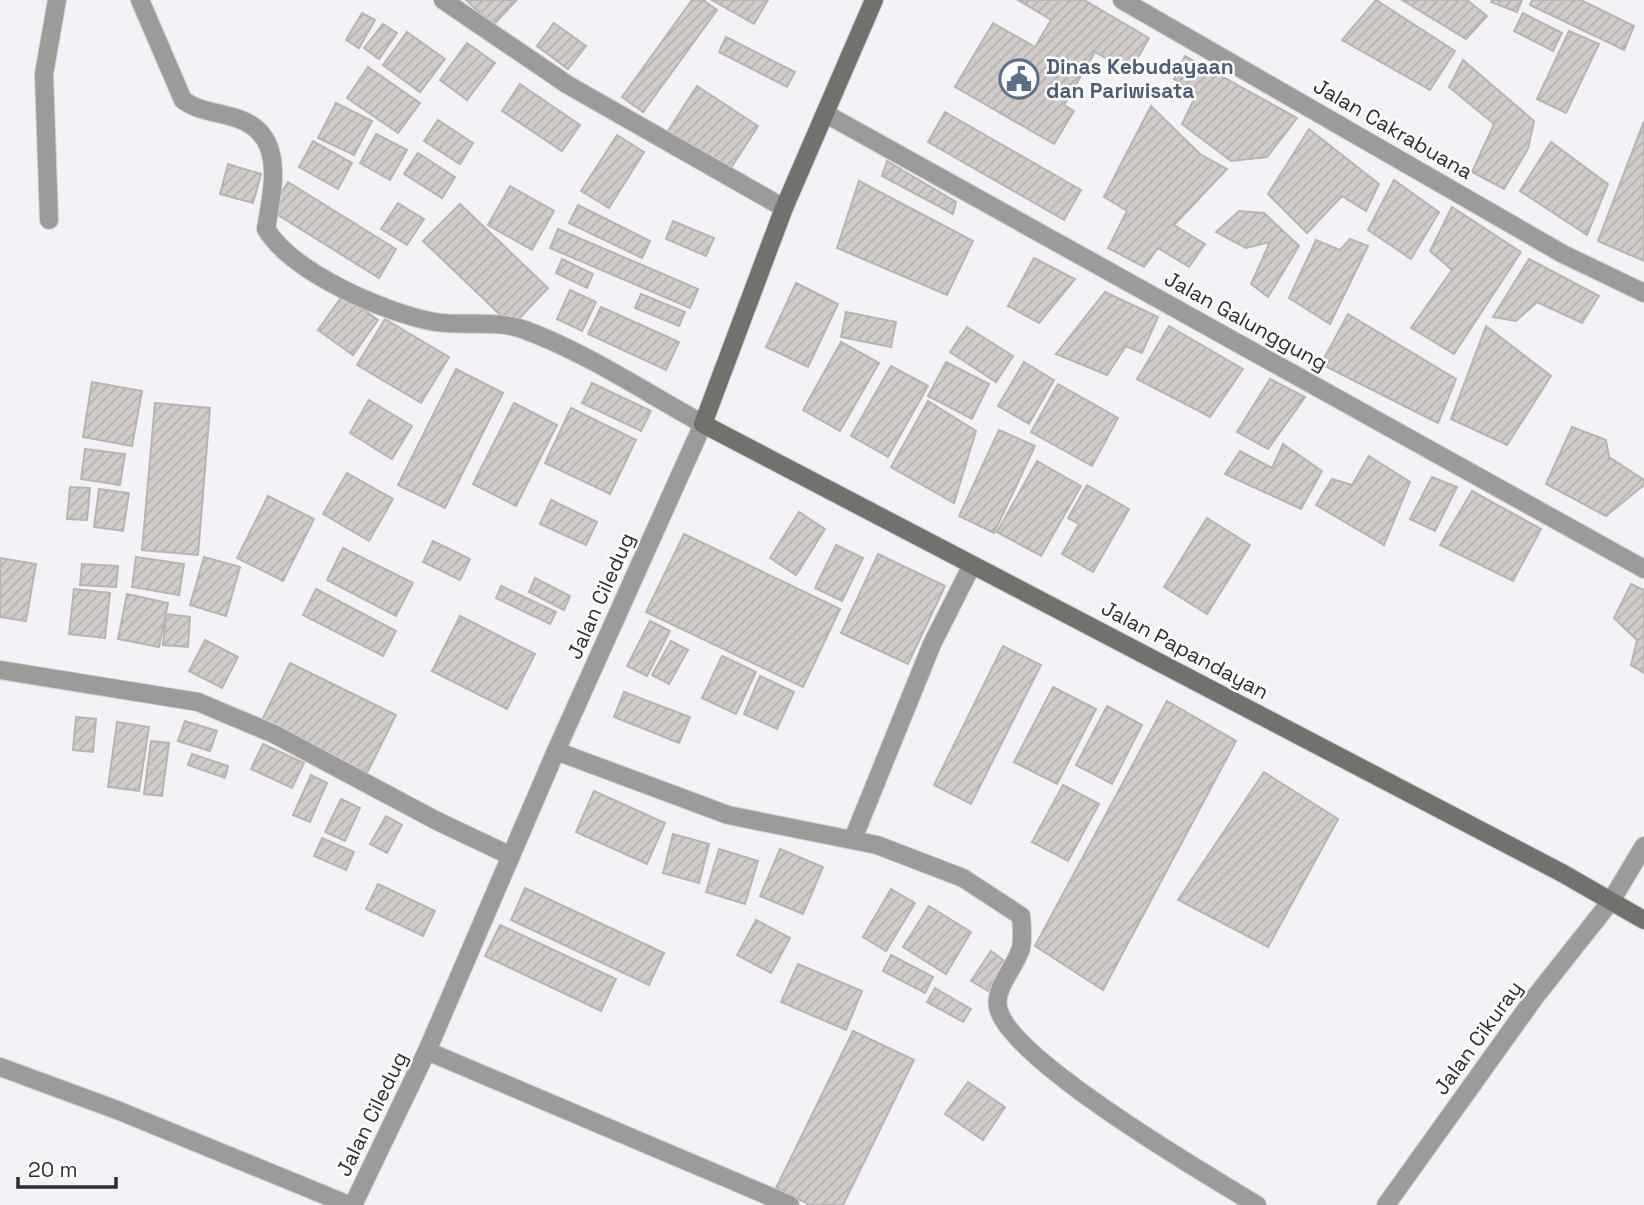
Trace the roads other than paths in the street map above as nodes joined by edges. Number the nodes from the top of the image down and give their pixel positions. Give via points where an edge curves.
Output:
1 (57, 0) edge
2 (140, 0) edge
3 (443, 0) edge
4 (874, 0) edge
5 (1122, 0) edge
6 (826, 114) junction
7 (784, 208) junction
8 (49, 220) dead end
9 (1644, 293) edge
10 (703, 424) junction
11 (972, 565) junction
12 (1644, 569) edge
13 (0, 670) edge
14 (556, 751) junction
15 (853, 839) junction
16 (1644, 846) edge
17 (511, 856) junction
18 (1611, 901) junction
19 (1644, 920) edge
20 (427, 1051) junction
21 (0, 1067) edge
22 (351, 1205) edge
23 (790, 1205) edge
24 (1257, 1205) edge
25 (1386, 1205) edge

1 - 8 street via 44,74
2 - 10 street via 183,100 256,127 266,142 275,171 266,229 292,256 327,279 399,312 434,321 522,329 564,346
3 - 7 street via 568,85
4 - 6 main road, Jalan Ciledug
5 - 9 street, Jalan Cakrabuana via 1563,254
6 - 7 main road, Jalan Ciledug
6 - 12 street, Jalan Galunggung
7 - 10 main road, Jalan Ciledug
10 - 11 main road, Jalan Papandayan
10 - 14 street, Jalan Ciledug
11 - 15 street via 932,644
11 - 18 main road, Jalan Papandayan
13 - 17 street via 198,702 274,734
14 - 15 street via 728,815
14 - 17 street, Jalan Ciledug
15 - 24 street via 963,878 1021,916 1021,947 999,995 1006,1025 1074,1088
16 - 18 street, Jalan Cikuray
17 - 20 street, Jalan Ciledug
18 - 19 main road, Jalan Papandayan
18 - 25 street, Jalan Cikuray via 1535,997
20 - 22 street, Jalan Ciledug
20 - 23 street
21 - 22 street

